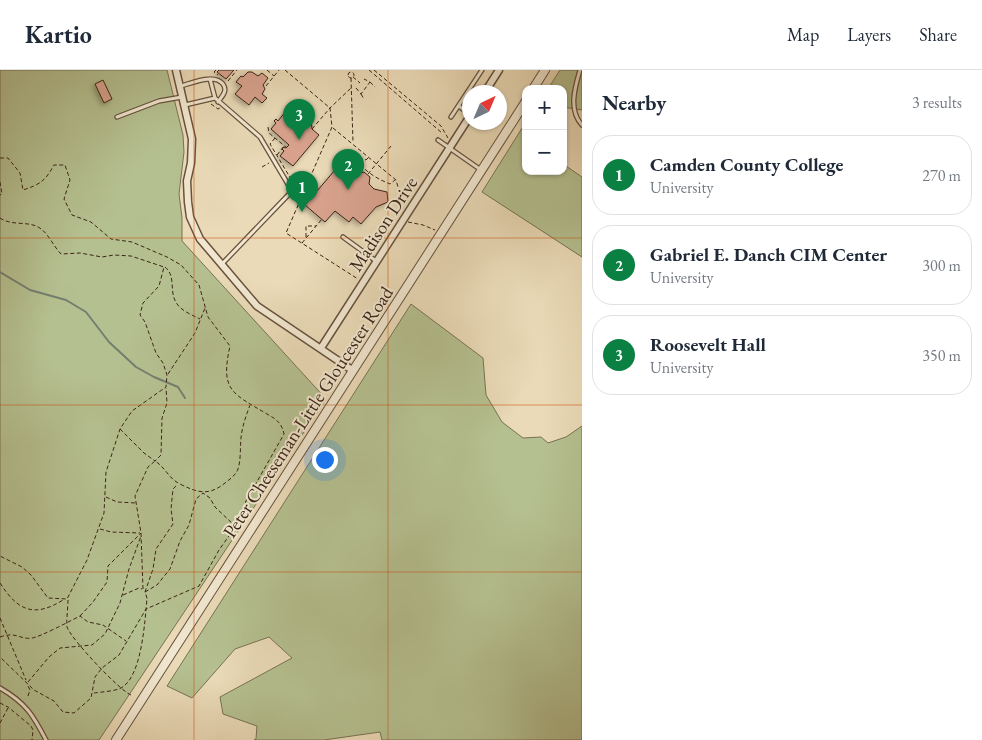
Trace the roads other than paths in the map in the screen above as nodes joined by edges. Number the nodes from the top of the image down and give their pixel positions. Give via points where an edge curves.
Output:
1 (176, 70) edge
2 (482, 70) edge
3 (498, 70) edge
4 (545, 70) edge
5 (580, 70) edge
6 (210, 79) junction
7 (489, 85) edge
8 (536, 85) edge
9 (180, 86) junction
10 (183, 97) junction
11 (215, 98) junction
12 (218, 102) junction
13 (185, 105) junction
14 (459, 106) junction
15 (522, 107) edge
16 (462, 109) edge
17 (117, 117) dead end
18 (451, 118) dead end
19 (582, 125) edge
20 (462, 128) edge
21 (438, 140) dead end
22 (449, 148) junction
23 (481, 170) junction
24 (343, 237) dead end
25 (377, 262) junction
26 (222, 264) junction
27 (321, 348) junction
28 (352, 370) junction
29 (0, 688) edge
30 (46, 740) edge
31 (116, 740) edge

1 - 9 street
2 - 14 lane
3 - 7 street
4 - 8 street
5 - 19 lane via 574,98 575,114
6 - 9 lane
6 - 11 lane
6 - 12 lane via 219,81 225,88
9 - 10 street
10 - 13 street
10 - 17 lane via 159,101
11 - 12 lane
11 - 13 lane
12 - 26 lane via 260,137 292,191
13 - 26 street via 192,139 187,188 190,216 200,239
14 - 16 lane
14 - 18 lane
15 - 23 street, Peter Cheeseman-Little Gloucester Road
20 - 22 street, Madison Drive
21 - 22 lane
22 - 23 lane
22 - 25 street, Madison Drive
23 - 28 street, Peter Cheeseman-Little Gloucester Road
24 - 25 lane
25 - 27 street, Madison Drive
26 - 27 street via 257,306
27 - 28 street
28 - 31 street, Peter Cheeseman-Little Gloucester Road
29 - 30 lane via 30,711

